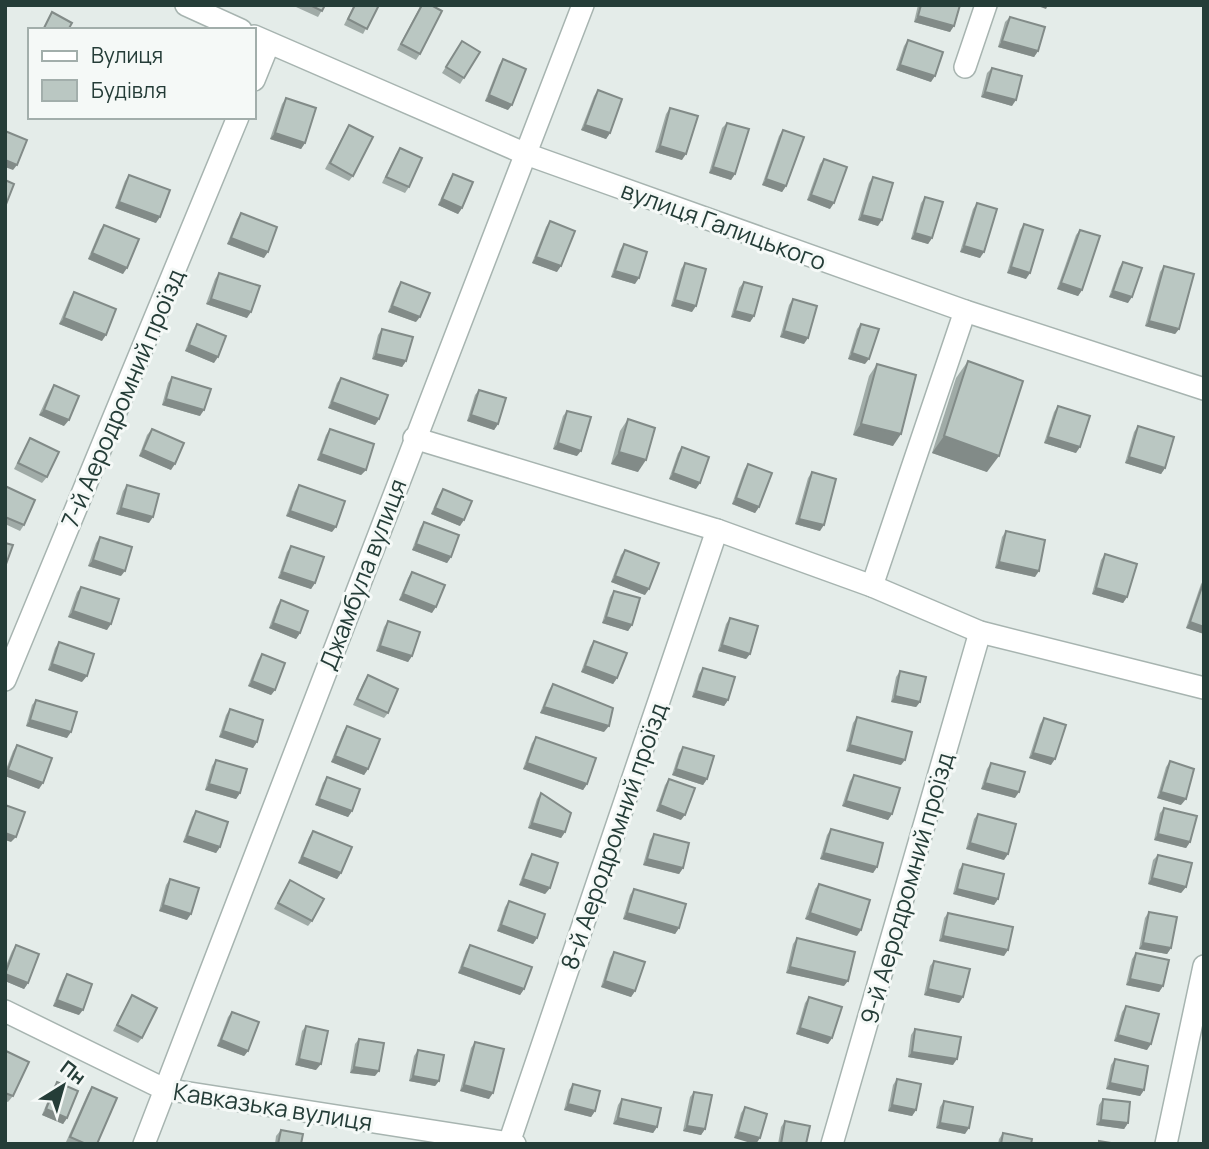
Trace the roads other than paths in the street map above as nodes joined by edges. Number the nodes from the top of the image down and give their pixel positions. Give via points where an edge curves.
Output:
1 (186, 5) edge
2 (583, 5) edge
3 (986, 5) edge
4 (237, 28) edge
5 (261, 39) edge
6 (965, 67) dead end
7 (256, 68) edge
8 (237, 119) edge
9 (526, 154) junction
10 (965, 311) junction
11 (1204, 389) edge
12 (414, 438) junction
13 (717, 530) junction
14 (872, 586) junction
15 (980, 632) junction
16 (5, 680) edge
17 (1204, 688) edge
18 (1204, 966) edge
19 (5, 1012) edge
20 (164, 1089) junction
21 (512, 1143) edge
22 (144, 1144) edge
23 (832, 1144) edge
24 (1166, 1144) edge

1 - 4 street
2 - 9 street, Джамбула вулиця
3 - 6 street
5 - 7 street
5 - 9 street, вулиця Галицького
8 - 16 street, 7-й Аеродромний проїзд
9 - 10 street, вулиця Галицького
9 - 12 street, Джамбула вулиця
10 - 11 street, вулиця Галицького
10 - 14 street
12 - 13 street
12 - 20 street, Джамбула вулиця
13 - 14 street
13 - 21 street, 8-й Аеродромний проїзд
14 - 15 street
15 - 17 street
15 - 23 street, 9-й Аеродромний проїзд
18 - 24 street
19 - 20 street, Кавказька вулиця
20 - 21 street, Кавказька вулиця
20 - 22 street, Джамбула вулиця

